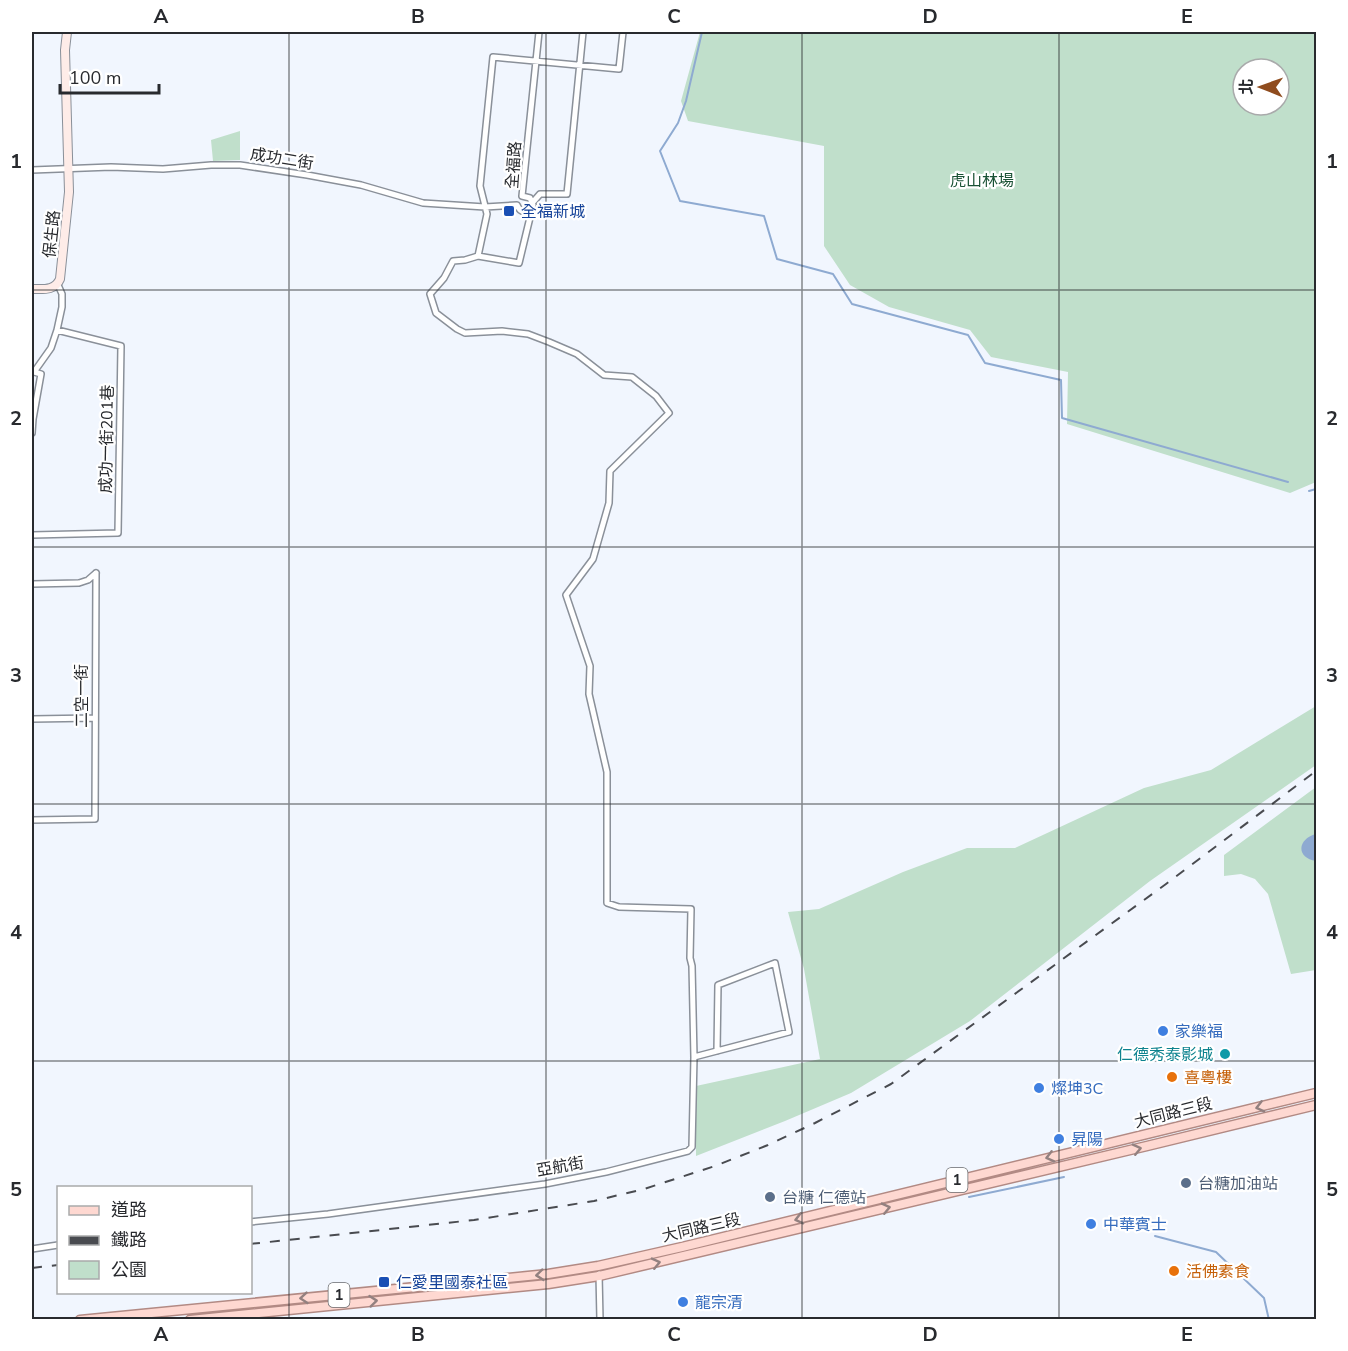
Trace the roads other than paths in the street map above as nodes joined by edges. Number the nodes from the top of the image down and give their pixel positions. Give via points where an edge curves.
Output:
1 (67, 32) edge
2 (539, 32) edge
3 (583, 32) edge
4 (623, 32) edge
5 (536, 61) junction
6 (580, 66) junction
7 (69, 169) junction
8 (32, 170) edge
9 (522, 196) junction
10 (533, 204) junction
11 (517, 205) junction
12 (485, 207) junction
13 (478, 256) junction
14 (58, 285) junction
15 (32, 289) edge
16 (57, 330) junction
17 (33, 373) edge
18 (32, 418) edge
19 (32, 432) edge
20 (32, 535) edge
21 (32, 584) edge
22 (95, 718) junction
23 (32, 719) edge
24 (32, 820) edge
25 (717, 1051) junction
26 (694, 1057) junction
27 (1317, 1093) edge
28 (1317, 1105) edge
29 (252, 1222) edge
30 (57, 1245) edge
31 (32, 1249) edge
32 (598, 1266) junction
33 (599, 1276) junction
34 (80, 1320) edge
35 (190, 1320) edge
36 (600, 1320) edge

1 - 7 street, 保生路
2 - 5 street, 全福路
3 - 6 street
4 - 6 street via 619,69
5 - 6 street
5 - 9 street, 全福路
5 - 12 street via 493,57 480,186
6 - 10 street via 567,194 540,194
7 - 8 street, 成功二街
7 - 12 street, 成功二街 via 240,165 361,185 423,203
7 - 14 street, 保生路
9 - 10 street, 全福路 via 528,196
9 - 11 street
10 - 11 street via 529,211 521,211
10 - 13 street, 全福路 via 519,263
11 - 12 street, 成功二街
12 - 13 street
13 - 26 street, 亞航街 via 453,261 430,294 436,314 465,333 528,334 577,354 604,375 632,377 656,396 669,413 610,471 609,503 593,559 566,595 590,666 589,694 607,772 607,903 619,907 691,909
14 - 15 street
14 - 16 street, 保生路 via 62,307
16 - 17 street, 保生路 via 51,348
16 - 20 street, 成功一街201巷 via 121,346 118,533
17 - 18 street, 保生路 via 41,374
18 - 19 street, 保生路
21 - 22 street, 二空一街 via 79,583 96,573
22 - 23 street
22 - 24 street, 二空一街 via 94,819
25 - 25 street via 718,985 776,963 789,1032
25 - 26 street
26 - 29 street, 亞航街 via 692,1147 688,1151 536,1185
27 -> 32 main road, 大同路三段 / 1
33 -> 28 main road, 大同路三段 / 1
30 - 31 street
32 - 33 street
32 -> 34 main road, 大同路三段 / 1
35 -> 33 main road, 大同路三段 / 1
33 - 36 street

